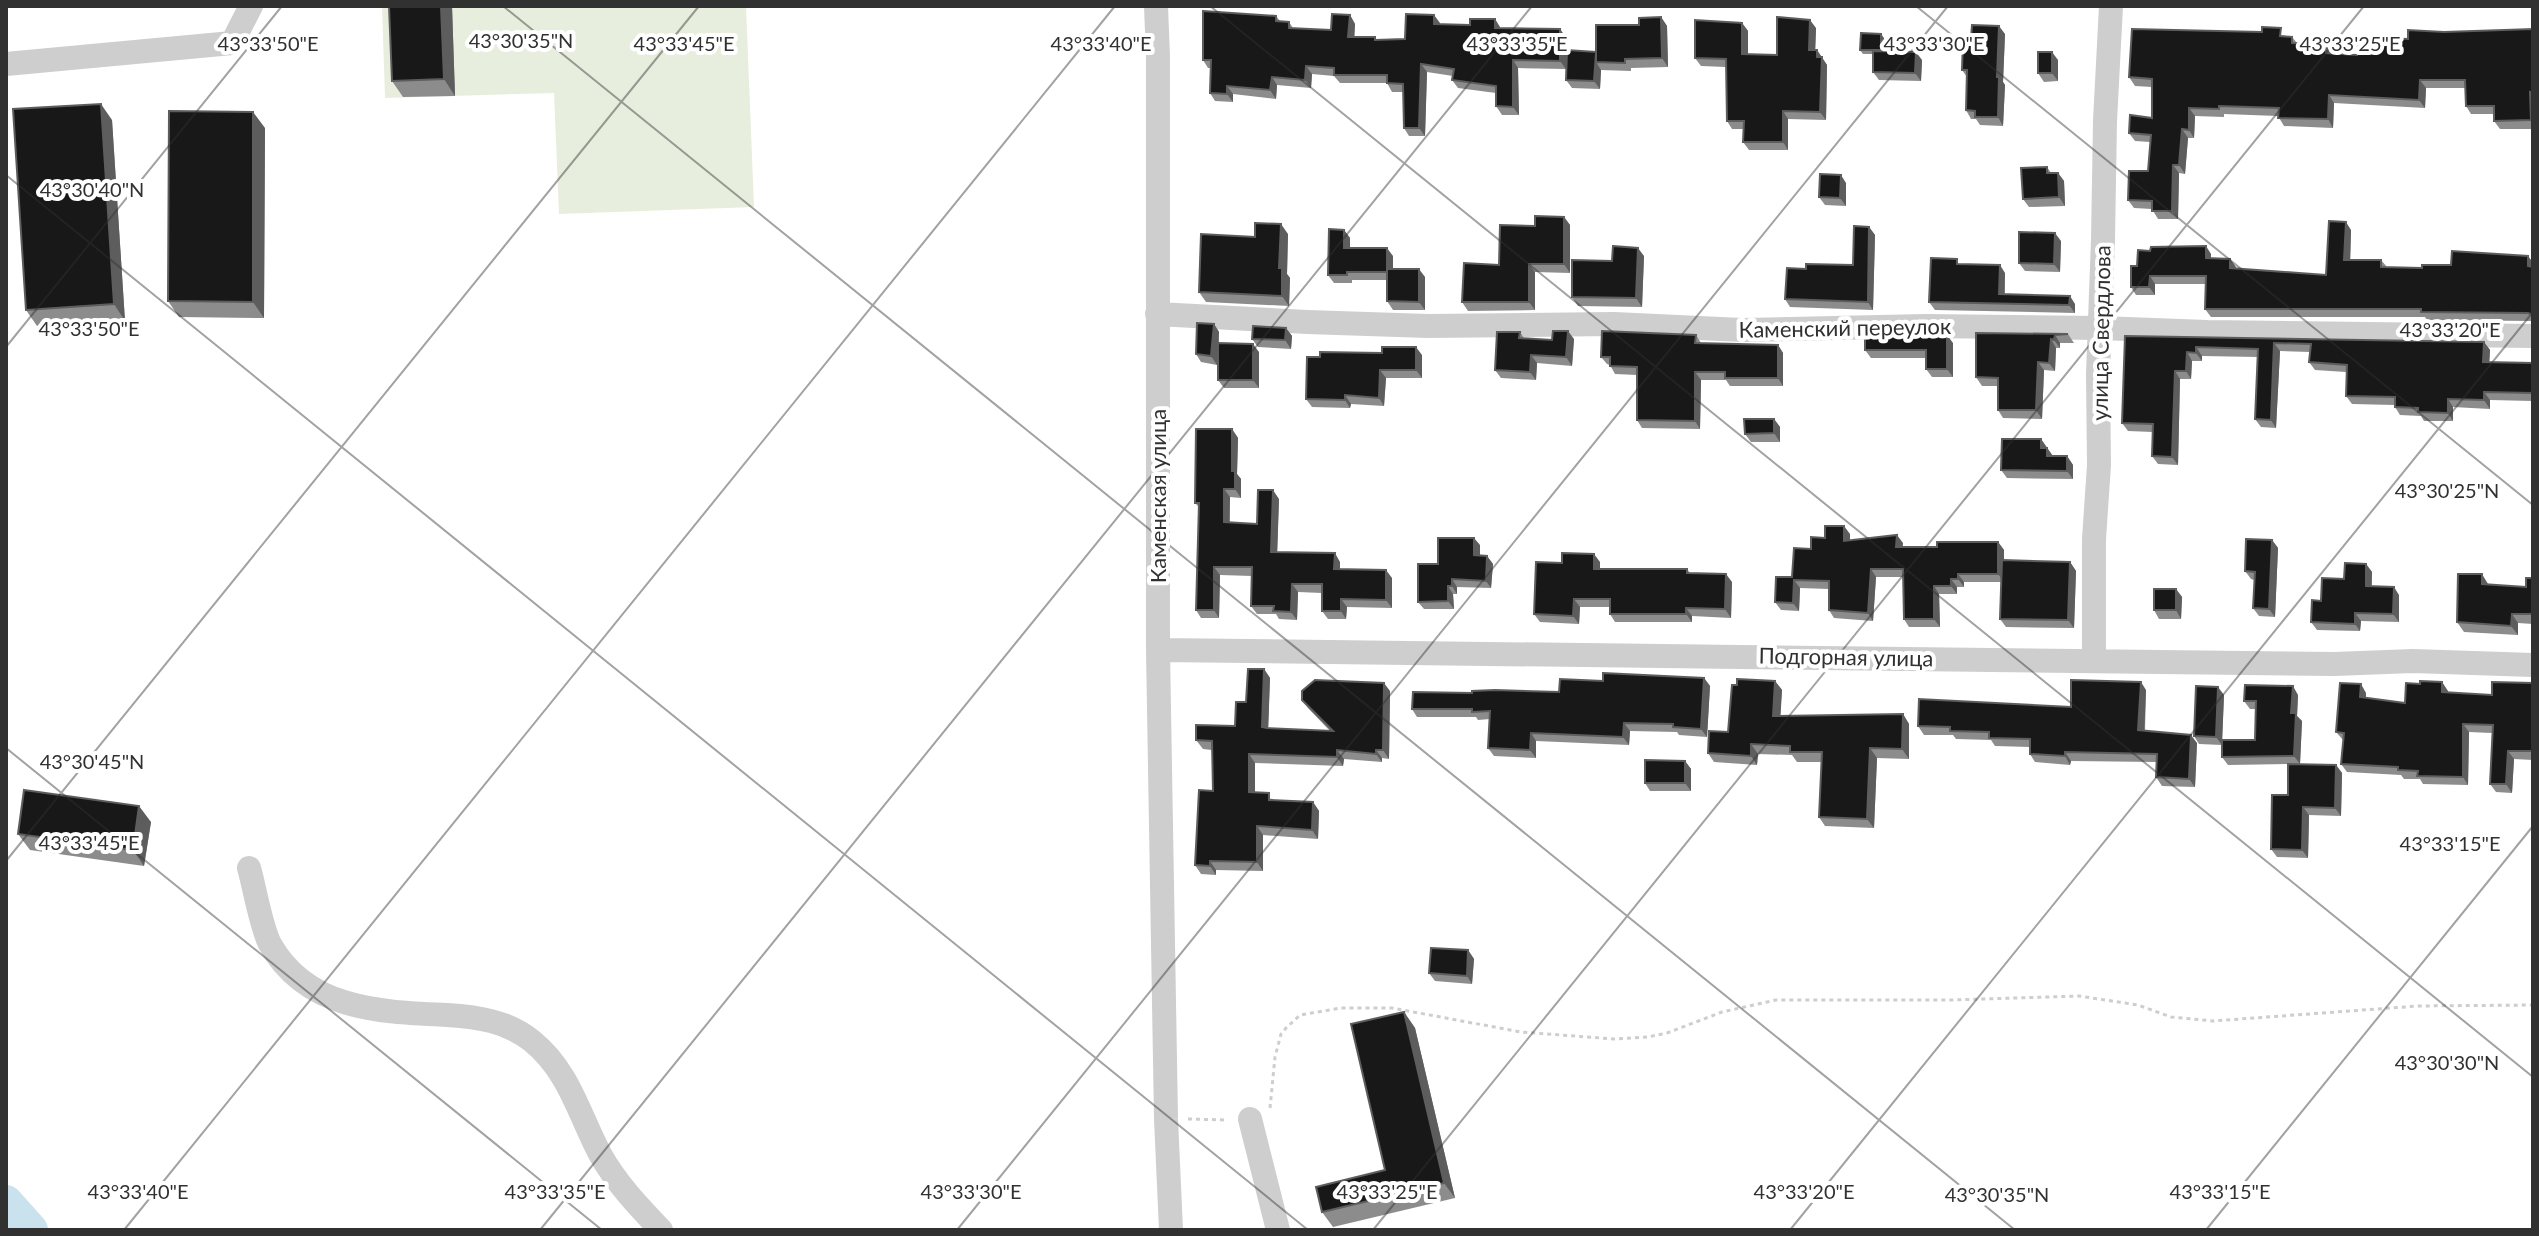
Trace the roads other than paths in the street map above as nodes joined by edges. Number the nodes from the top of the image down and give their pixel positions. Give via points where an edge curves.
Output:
1 (251, 6) edge
2 (1156, 6) edge
3 (2111, 6) edge
4 (6, 64) edge
5 (1157, 314) junction
6 (2100, 328) junction
7 (2533, 336) edge
8 (1158, 650) junction
9 (2094, 660) junction
10 (2533, 665) edge
11 (249, 868) dead end
12 (1250, 1119) road end
13 (661, 1230) edge
14 (1171, 1230) edge
15 (1278, 1230) edge

1 - 4 street via 232,43
2 - 5 street, Каменская улица
3 - 6 street, улица Свердлова
5 - 6 street, Каменский переулок via 1428,326
5 - 8 street, Каменская улица
6 - 7 street, Каменский переулок
6 - 9 street, улица Свердлова
8 - 9 street, Подгорная улица
8 - 14 street, Каменская улица
9 - 10 street, Подгорная улица
11 - 13 street via 269,943 290,972 318,993 350,1006 486,1019 511,1028 546,1053 572,1090 601,1156
12 - 15 street

